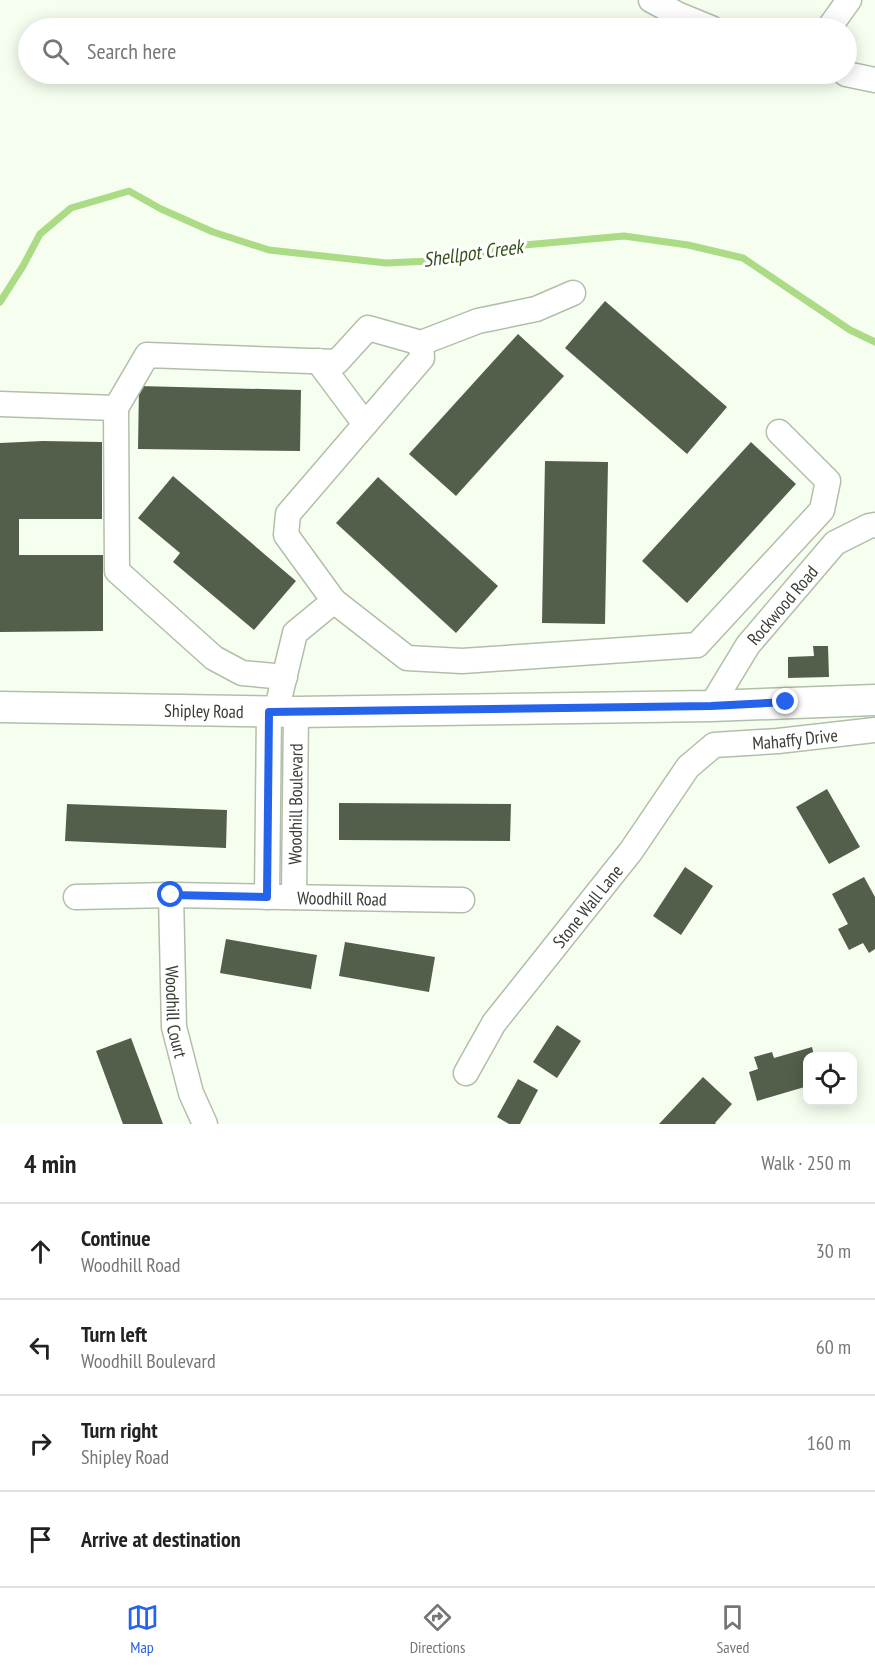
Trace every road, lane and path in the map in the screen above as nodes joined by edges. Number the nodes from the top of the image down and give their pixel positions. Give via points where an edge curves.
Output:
1 (651, 0) edge
2 (849, 0) edge
3 (687, 18) edge
4 (836, 18) edge
5 (857, 76) edge
6 (875, 80) edge
7 (573, 293) dead end
8 (421, 343) junction
9 (318, 361) junction
10 (0, 404) edge
11 (116, 408) junction
12 (365, 424) junction
13 (779, 432) dead end
14 (875, 525) edge
15 (334, 601) junction
16 (285, 677) junction
17 (875, 700) edge
18 (711, 706) junction
19 (0, 707) edge
20 (280, 712) junction
21 (875, 730) edge
22 (714, 745) joint
23 (171, 895) junction
24 (76, 897) dead end
25 (267, 897) junction
26 (294, 897) junction
27 (462, 900) dead end
28 (466, 1073) dead end
29 (205, 1124) edge

1 - 3 street
2 - 4 street
5 - 6 street
7 - 8 street via 536,309 478,321
8 - 9 street via 368,328 337,362
8 - 12 street via 422,358
9 - 11 street via 147,355
9 - 12 street
10 - 11 street
11 - 16 street via 117,571 214,658 242,673
12 - 15 street via 288,514 286,535
13 - 15 street via 828,481 822,510 697,645 462,661 407,658
14 - 18 street, Rockwood Road via 835,543 747,645
15 - 16 street via 295,633
16 - 20 street
17 - 18 main road, Shipley Road
18 - 20 main road, Shipley Road
19 - 20 main road, Shipley Road
20 - 25 street, Woodhill Boulevard
20 - 26 street, Woodhill Boulevard
21 - 22 street, Mahaffy Drive
22 - 28 street, Stone Wall Lane via 687,767 631,852 494,1023
23 - 24 street, Woodhill Road
23 - 25 street, Woodhill Road
23 - 29 street, Woodhill Court via 174,1027 191,1093
25 - 26 street, Woodhill Road
26 - 27 street, Woodhill Road

